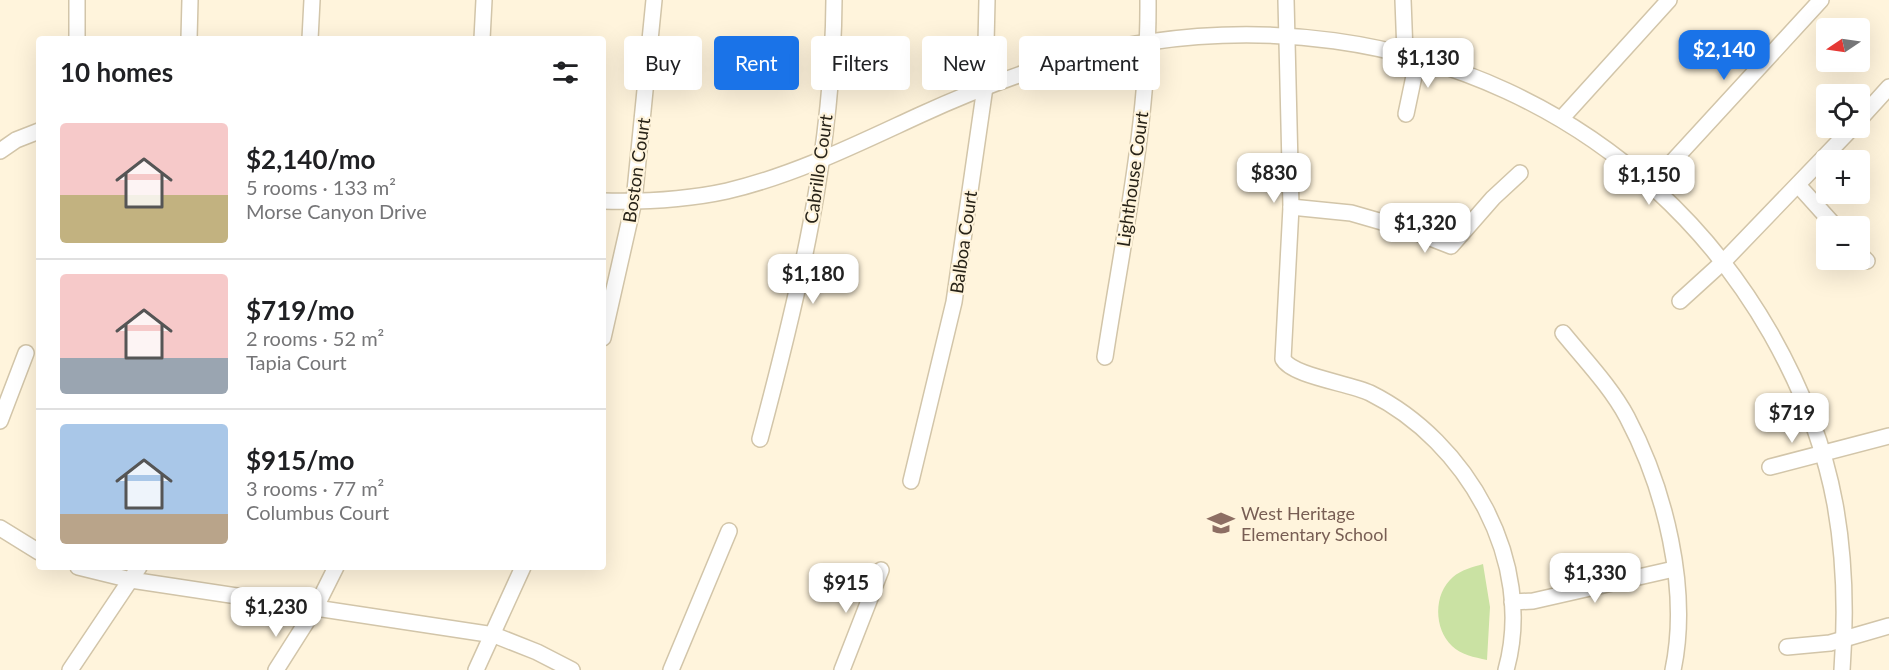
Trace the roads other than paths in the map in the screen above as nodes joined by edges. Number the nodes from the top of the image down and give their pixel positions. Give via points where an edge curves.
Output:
1 (77, 0) edge
2 (190, 0) edge
3 (312, 0) edge
4 (484, 0) edge
5 (654, 0) edge
6 (834, 0) edge
7 (987, 0) edge
8 (1148, 0) edge
9 (1286, 0) edge
10 (1404, 0) edge
11 (1669, 0) edge
12 (1821, 0) edge
13 (1288, 35) junction
14 (77, 36) edge
15 (189, 36) edge
16 (310, 36) edge
17 (482, 36) edge
18 (986, 36) edge
19 (1148, 36) edge
20 (1160, 41) edge
21 (1412, 55) junction
22 (1889, 87) edge
23 (978, 90) edge
24 (985, 90) edge
25 (1144, 90) edge
26 (1870, 108) edge
27 (1406, 114) dead end
28 (1562, 118) junction
29 (36, 132) edge
30 (1843, 138) edge
31 (0, 151) edge
32 (822, 160) junction
33 (1520, 173) dead end
34 (1651, 185) junction
35 (1798, 185) junction
36 (606, 201) edge
37 (634, 201) junction
38 (1290, 207) junction
39 (1826, 216) edge
40 (1724, 261) junction
41 (1680, 301) dead end
42 (606, 325) edge
43 (1563, 333) dead end
44 (26, 353) dead end
45 (1105, 357) dead end
46 (0, 421) edge
47 (1889, 436) edge
48 (760, 440) dead end
49 (1823, 453) junction
50 (1770, 467) dead end
51 (911, 481) dead end
52 (0, 528) edge
53 (729, 531) dead end
54 (36, 550) edge
55 (1674, 569) junction
56 (102, 570) edge
57 (335, 570) edge
58 (522, 570) edge
59 (880, 570) dead end
60 (135, 574) edge
61 (1512, 602) junction
62 (316, 608) junction
63 (1889, 626) edge
64 (494, 635) junction
65 (1845, 637) junction
66 (1787, 647) dead end
67 (70, 670) edge
68 (276, 670) edge
69 (476, 670) edge
70 (572, 670) edge
71 (671, 670) edge
72 (842, 670) edge
73 (1506, 670) edge
74 (1673, 670) edge
75 (1842, 670) edge

1 - 14 street
2 - 15 street
3 - 16 street
4 - 17 street
5 - 37 street, Boston Court
6 - 32 street, Cabrillo Court
7 - 18 street, Balboa Court
8 - 19 street, Lighthouse Court
9 - 13 street
10 - 21 street
11 - 28 street
12 - 34 street
13 - 20 street via 1229,34
13 - 21 street
13 - 38 street
21 - 27 street
21 - 28 street via 1491,83
22 - 26 street
23 - 32 street
24 - 51 street, Balboa Court via 954,302
25 - 45 street, Lighthouse Court
28 - 34 street
29 - 31 street
30 - 35 street
32 - 37 street via 728,191
32 - 48 street, Cabrillo Court via 798,297
33 - 38 street via 1451,246 1351,213
34 - 40 street
35 - 39 street
35 - 40 street
36 - 37 street
37 - 42 street, Boston Court
38 - 61 street via 1281,352 1285,364 1299,372 1370,393 1446,449 1476,488 1498,537
40 - 41 street
40 - 49 street via 1790,368
43 - 55 street via 1626,415 1643,451 1666,520
44 - 46 street
47 - 49 street
49 - 50 street
49 - 65 street via 1843,554
52 - 54 street
53 - 71 street
55 - 61 street via 1533,601
55 - 74 street via 1680,614
56 - 60 street
57 - 62 street
58 - 64 street
59 - 72 street
60 - 62 street
60 - 67 street
61 - 73 street
62 - 64 street
62 - 68 street
63 - 65 street
64 - 69 street
64 - 70 street
65 - 66 street via 1830,643
65 - 75 street

